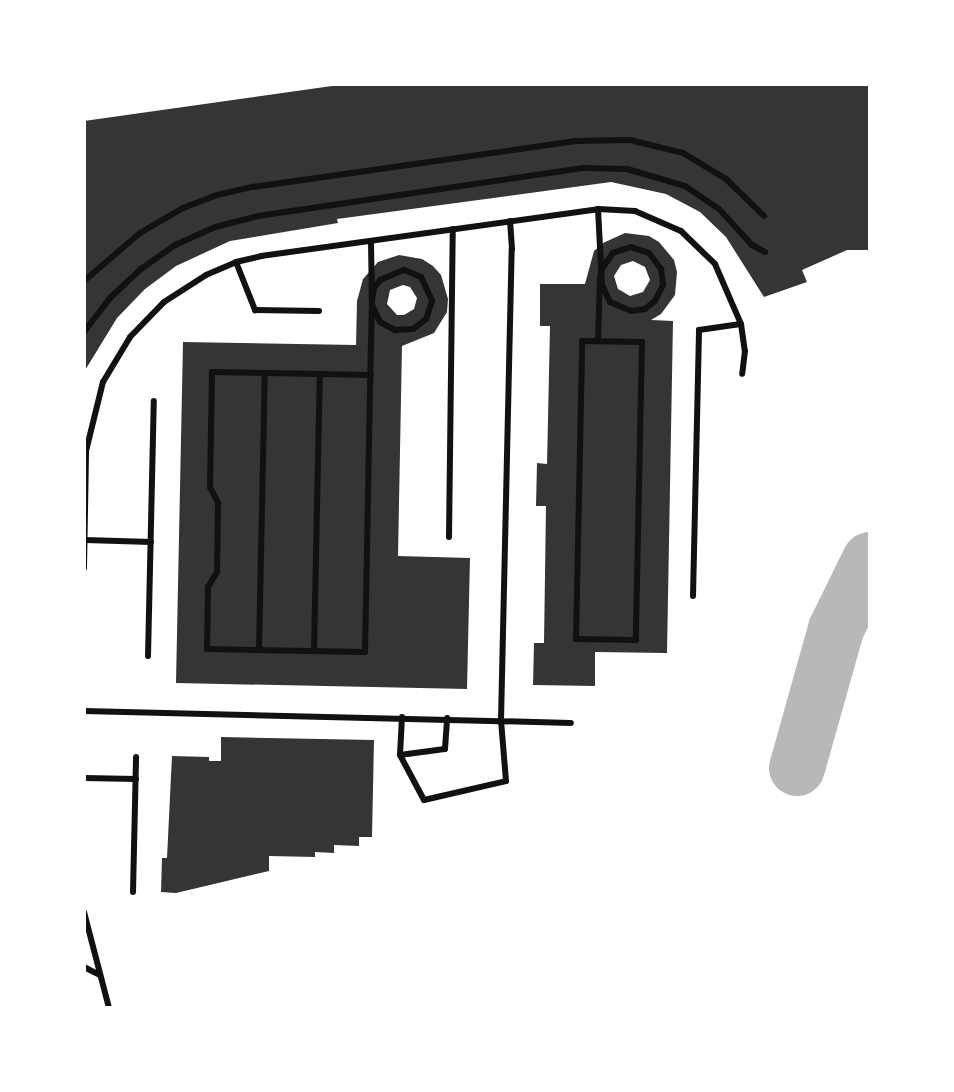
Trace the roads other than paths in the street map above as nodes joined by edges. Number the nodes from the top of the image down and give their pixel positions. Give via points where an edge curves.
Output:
1 (598, 209) junction
2 (764, 216) dead end
3 (510, 221) junction
4 (453, 229) junction
5 (371, 241) junction
6 (765, 252) dead end
7 (236, 262) junction
8 (84, 281) edge
9 (319, 311) dead end
10 (741, 324) junction
11 (84, 332) edge
12 (598, 341) junction
13 (265, 373) junction
14 (320, 374) junction
15 (742, 374) dead end
16 (371, 375) junction
17 (154, 401) dead end
18 (449, 537) dead end
19 (85, 540) edge
20 (151, 542) junction
21 (84, 568) edge
22 (693, 596) dead end
23 (259, 650) junction
24 (314, 651) junction
25 (148, 656) dead end
26 (84, 711) edge
27 (402, 717) junction
28 (447, 718) junction
29 (501, 720) junction
30 (571, 723) dead end
31 (400, 755) junction
32 (136, 757) dead end
33 (84, 778) edge
34 (136, 779) junction
35 (133, 892) dead end
36 (84, 912) edge
37 (84, 967) edge
38 (100, 975) junction
39 (109, 1008) edge

1 - 3 lane
1 - 10 lane via 650,215 695,241 726,283
1 - 12 lane via 602,285 605,296 617,307 638,311 660,294 661,269 641,249 613,253 602,269 599,326
2 - 8 lane via 726,179 683,153 630,140 576,141 217,195 140,233
3 - 4 lane
3 - 29 lane
4 - 5 lane
4 - 18 lane
5 - 7 lane
5 - 16 lane via 372,305 380,322 401,331 413,329 426,319 432,301 427,284 413,272 387,274 374,288 372,300 371,345
6 - 11 lane via 685,186 627,169 584,168 258,216 215,227 175,245 141,269
7 - 9 lane via 255,310
7 - 19 lane via 164,302 130,337 103,382 89,429
10 - 15 lane
10 - 22 lane via 699,330
12 - 12 lane via 642,342 636,640 576,639 582,341
13 - 14 lane
13 - 23 lane
13 - 23 lane via 212,372 210,487 218,503 217,572 208,587 207,649
14 - 16 lane
14 - 24 lane
16 - 24 lane via 365,652
17 - 20 lane
19 - 20 lane
19 - 21 lane
20 - 25 lane
23 - 24 lane
26 - 27 lane
27 - 28 lane
27 - 31 lane
28 - 29 lane
28 - 31 lane via 445,749
29 - 30 lane
29 - 31 lane via 506,781 424,800
32 - 34 lane
33 - 34 lane
34 - 35 lane
36 - 38 lane
37 - 38 lane
38 - 39 lane

